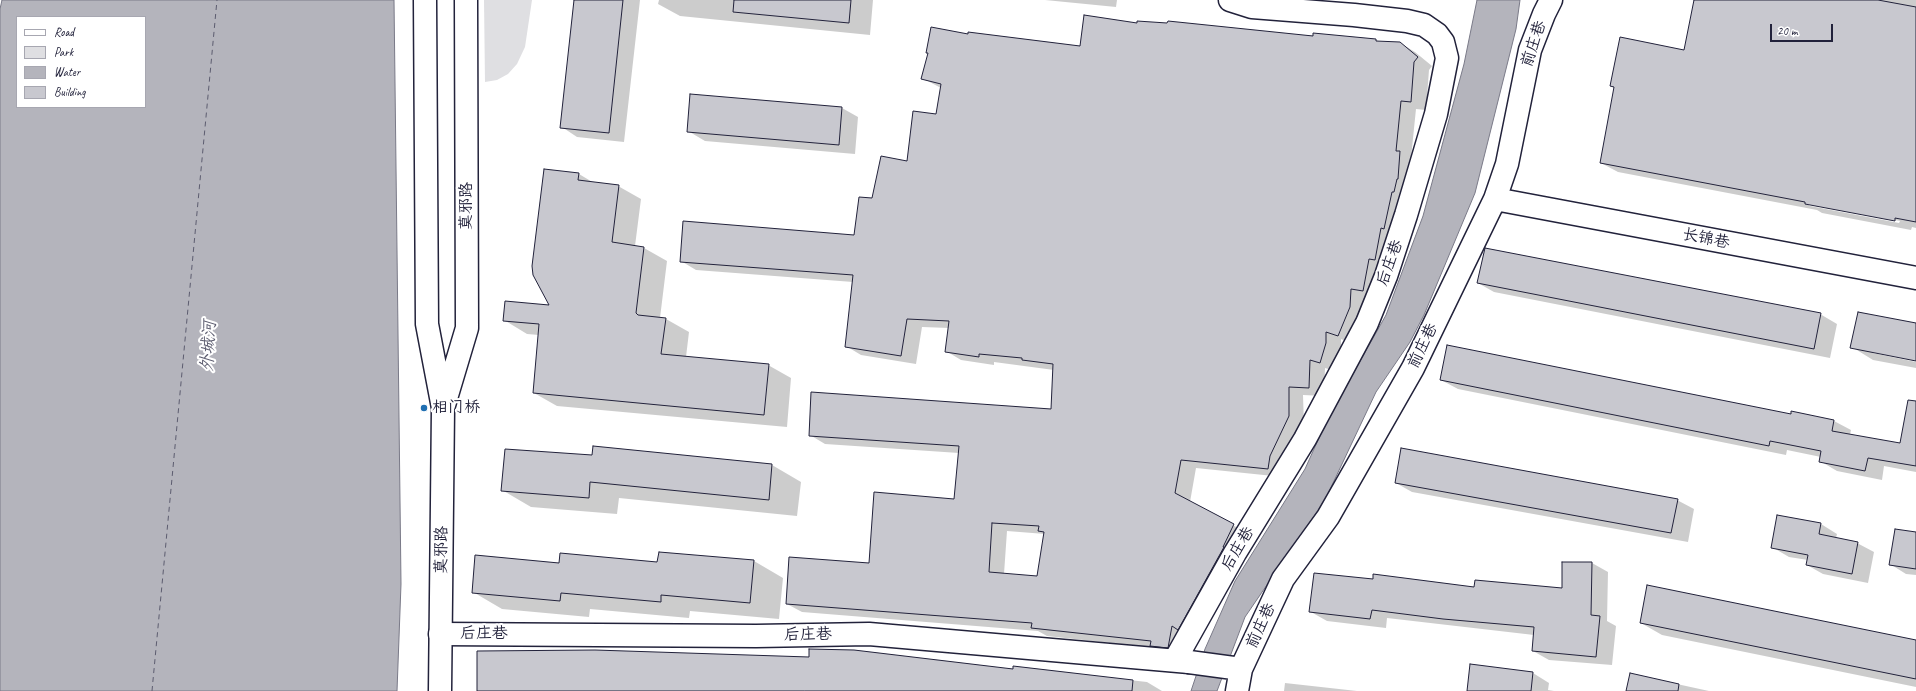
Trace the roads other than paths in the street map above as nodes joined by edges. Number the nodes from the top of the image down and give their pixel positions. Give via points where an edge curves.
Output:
1 (425, 0) edge
2 (466, 0) edge
3 (1230, 0) edge
4 (1551, 0) edge
5 (1495, 199) junction
6 (1916, 278) edge
7 (443, 408) junction
8 (440, 634) junction
9 (1182, 661) junction
10 (1241, 668) junction
11 (440, 691) edge
12 (1237, 691) edge

1 - 7 street, 莫邪路 via 426,324
2 - 7 street, 莫邪路 via 467,328
3 - 9 street, 后庄巷 via 1252,7 1354,15 1424,25 1443,42 1447,58 1436,114 1406,215 1386,276 1366,323 1305,439 1235,553
4 - 5 street, 前庄巷 via 1530,50 1507,164
5 - 6 street, 长锦巷
5 - 10 street, 前庄巷 via 1413,368 1328,517 1283,579
7 - 8 street, 莫邪路
8 - 9 street, 后庄巷 via 869,634
8 - 11 street, 莫邪路
9 - 10 street, 后庄巷
10 - 12 street, 前庄巷

